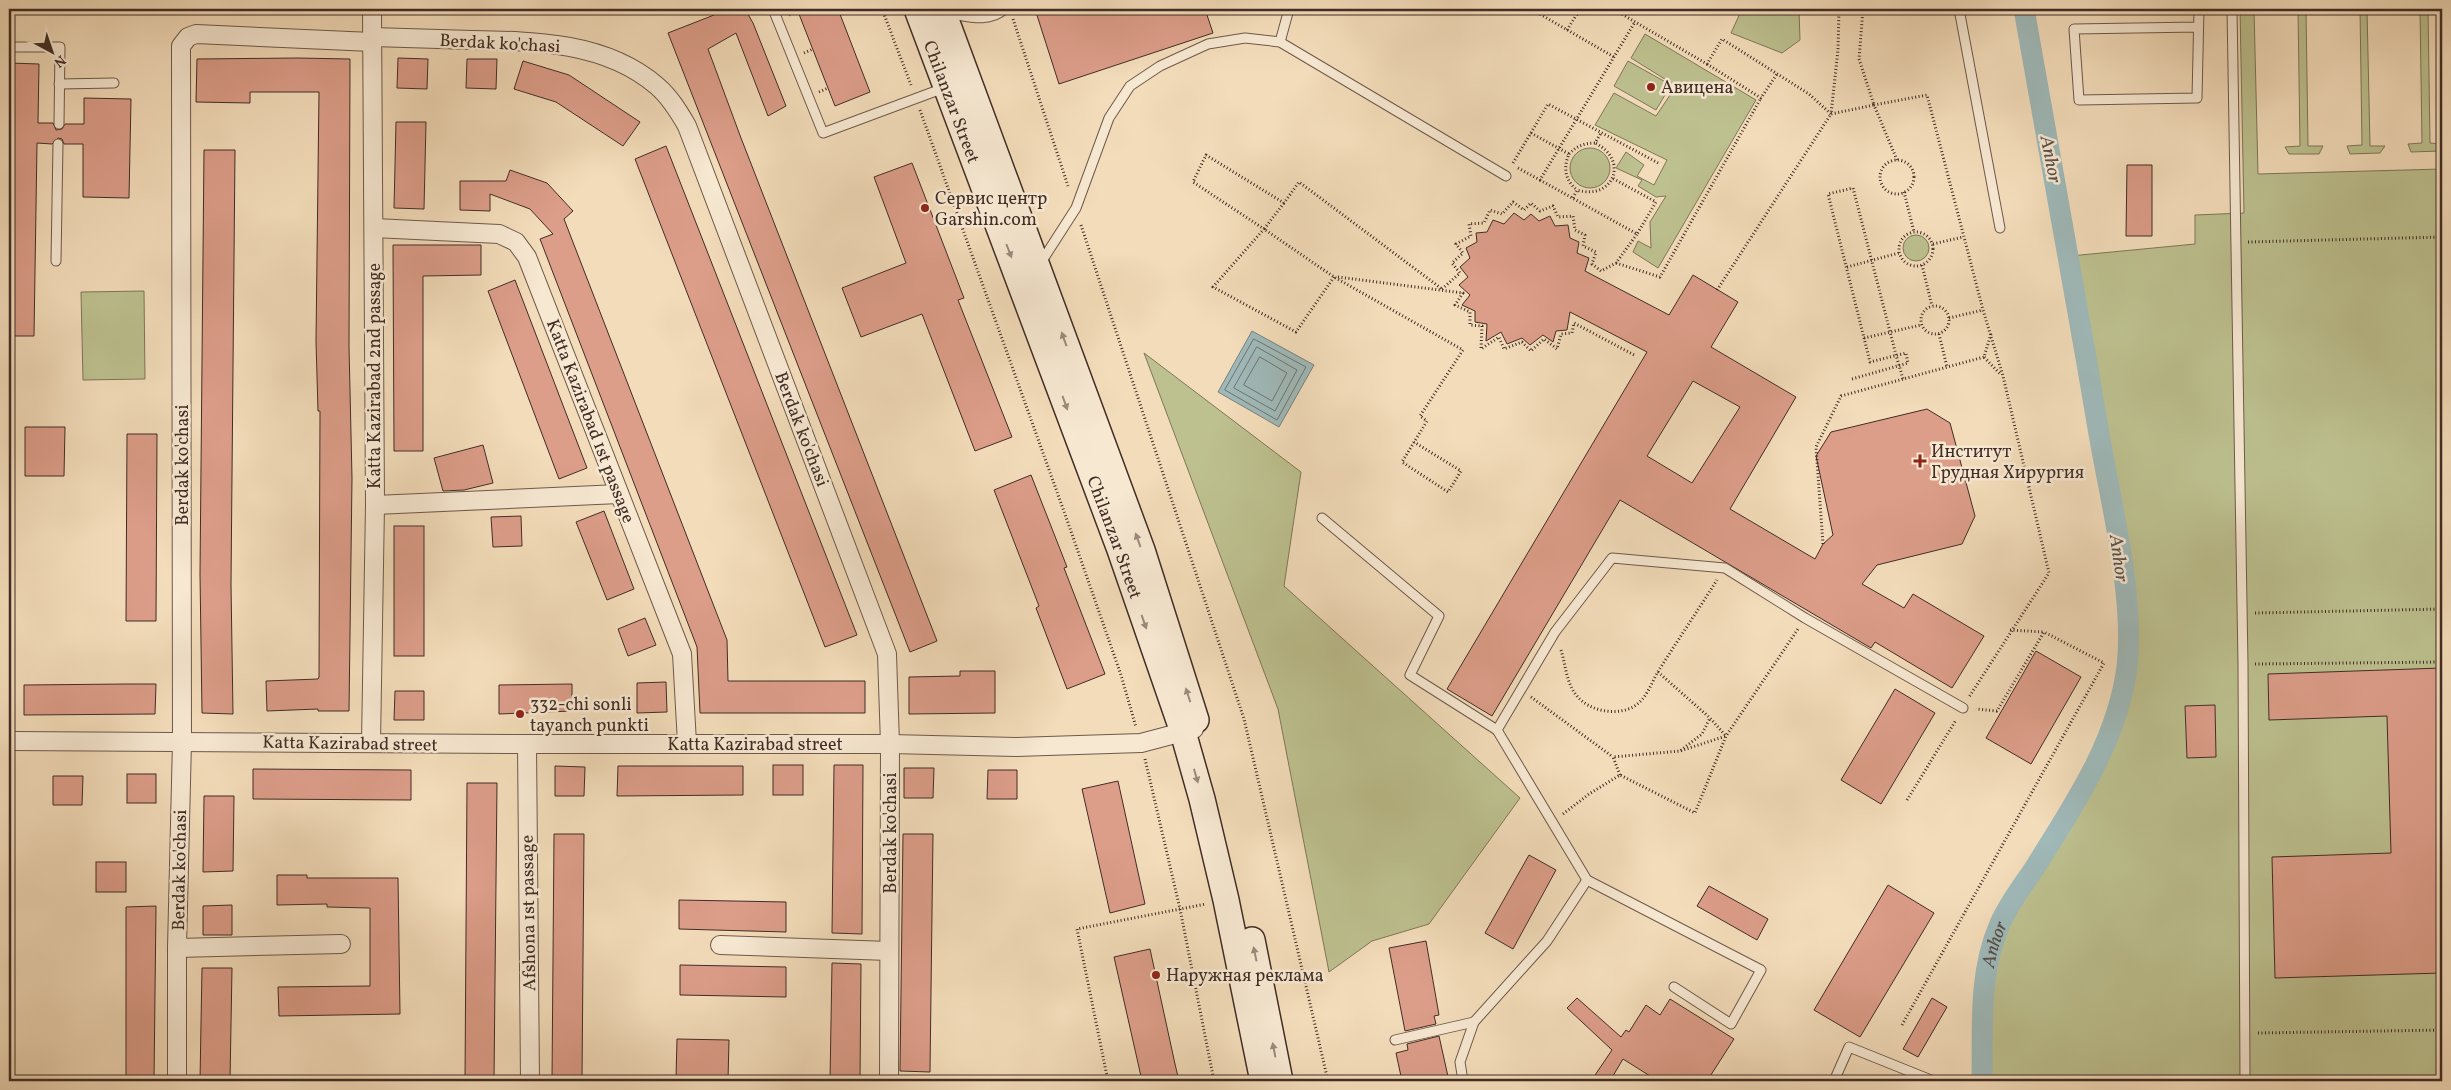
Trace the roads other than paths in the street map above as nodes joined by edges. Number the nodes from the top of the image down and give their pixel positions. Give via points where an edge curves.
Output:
1 (372, 9) edge
2 (773, 9) edge
3 (917, 9) edge
4 (1005, 9) edge
5 (1289, 9) edge
6 (1959, 9) edge
7 (2199, 9) edge
8 (2232, 9) edge
9 (943, 11) edge
10 (2198, 26) junction
11 (372, 39) junction
12 (1280, 42) junction
13 (9, 47) edge
14 (114, 83) dead end
15 (60, 84) junction
16 (947, 87) junction
17 (59, 124) dead end
18 (58, 144) dead end
19 (1506, 176) dead end
20 (374, 228) junction
21 (2000, 228) dead end
22 (56, 261) dead end
23 (1038, 268) junction
24 (619, 494) junction
25 (375, 505) junction
26 (1322, 518) dead end
27 (1963, 708) road end
28 (1191, 730) junction
29 (1497, 730) junction
30 (9, 741) edge
31 (182, 741) junction
32 (371, 743) junction
33 (527, 744) junction
34 (686, 744) junction
35 (890, 744) junction
36 (1587, 880) junction
37 (340, 944) dead end
38 (720, 945) dead end
39 (177, 948) junction
40 (889, 952) junction
41 (1674, 987) dead end
42 (1474, 1022) junction
43 (1395, 1040) dead end
44 (1931, 1080) dead end
45 (177, 1081) edge
46 (530, 1081) edge
47 (889, 1081) edge
48 (1263, 1081) edge
49 (1280, 1081) edge
50 (1464, 1081) edge
51 (1834, 1081) edge
52 (2245, 1081) edge

1 - 11 street, Katta Kazirabad 2nd passage
2 - 16 lane via 823,132
3 - 16 main road, Chilanzar Street
4 - 9 lane via 985,19
5 - 12 lane
6 - 21 lane
7 - 10 lane
8 - 52 lane via 2243,664
9 - 23 main road, Chilanzar Street
10 - 10 lane via 2074,29 2079,100 2197,98
11 - 20 street, Katta Kazirabad 2nd passage
11 - 31 street, Berdak ko'chasi via 196,34 181,46
11 - 35 street, Berdak ko'chasi via 528,41 578,49 640,74 675,105 691,135 887,654
12 - 19 lane
12 - 23 lane via 1245,38 1208,44 1160,66 1130,86 1109,118 1076,208
13 - 15 lane via 60,48
14 - 15 lane
15 - 17 lane
16 -> 28 main road, Chilanzar Street via 1118,547
18 - 22 lane
20 - 24 street, Katta Kazirabad 1st passage via 499,234 523,249
20 - 25 street, Katta Kazirabad 2nd passage
28 -> 23 main road, Chilanzar Street via 1142,550
24 - 25 street
24 - 34 street, Katta Kazirabad 1st passage via 682,654
25 - 32 street, Katta Kazirabad 2nd passage
26 - 29 lane via 1439,616 1410,675
27 - 29 lane via 1805,618 1726,568 1612,558 1556,632
28 - 35 street, Katta Kazirabad street via 1141,743 1016,747
28 -> 48 main road, Chilanzar Street via 1202,798
49 -> 28 main road, Chilanzar Street via 1218,793
29 - 36 lane
30 - 31 street, Katta Kazirabad street
31 - 32 street, Katta Kazirabad street
31 - 39 street, Berdak ko'chasi
32 - 33 street, Katta Kazirabad street
33 - 34 street, Katta Kazirabad street
33 - 46 street, Afshona 1st passage
34 - 35 street, Katta Kazirabad street
35 - 40 street, Berdak ko'chasi
36 - 41 lane via 1761,970 1731,1024
36 - 42 lane via 1547,940
37 - 39 street
38 - 40 street
39 - 45 street, Berdak ko'chasi
40 - 47 street, Berdak ko'chasi
42 - 43 lane
42 - 50 lane via 1460,1062
44 - 51 lane via 1849,1047

